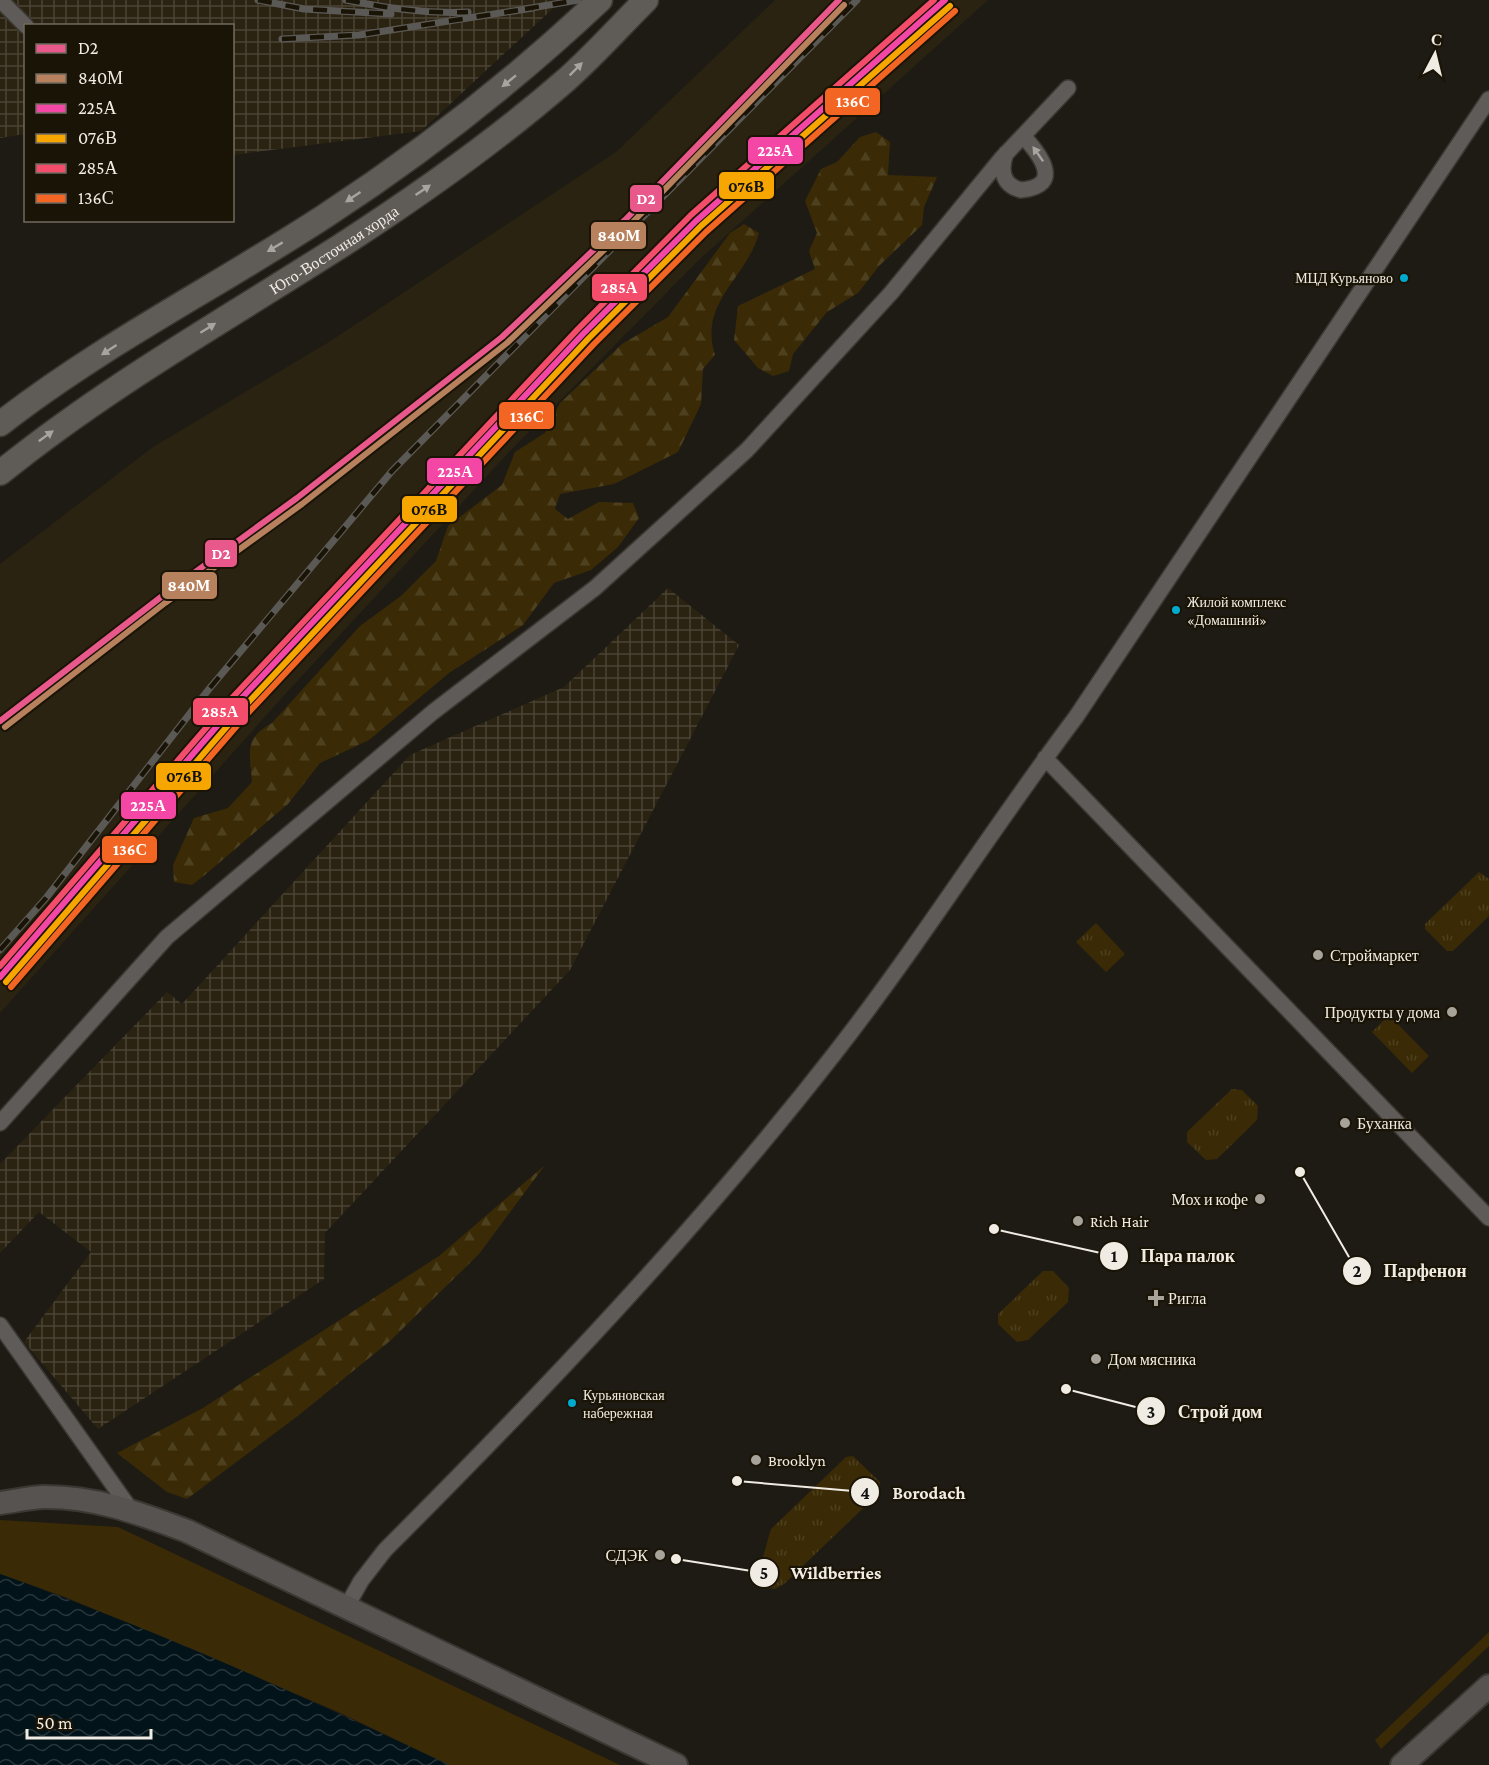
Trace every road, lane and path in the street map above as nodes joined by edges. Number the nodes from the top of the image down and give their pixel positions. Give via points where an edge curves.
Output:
1 (0, 0) edge
2 (600, 0) edge
3 (646, 0) edge
4 (24, 24) edge
5 (1068, 88) dead end
6 (1489, 99) edge
7 (1023, 136) junction
8 (1006, 153) junction
9 (1014, 188) junction
10 (967, 202) junction
11 (0, 424) edge
12 (0, 473) edge
13 (1045, 758) junction
14 (0, 1122) edge
15 (1489, 1218) edge
16 (0, 1325) edge
17 (0, 1503) edge
18 (131, 1510) junction
19 (347, 1606) junction
20 (1489, 1686) edge
21 (676, 1765) edge
22 (1402, 1765) edge

1 - 4 street
2 -> 11 main road, Юго-Восточная хорда via 544,53 435,141 324,217 156,320
12 -> 3 main road, Юго-Восточная хорда via 42,438 173,349 340,246 453,169 566,79
5 - 7 street
6 - 13 street
7 - 8 street
9 -> 7 street via 1036,187 1045,175 1044,160
8 - 9 street via 1002,170
8 - 10 street
9 - 10 street via 989,189
10 - 14 street via 891,293 747,450 595,588 433,712 167,937
13 - 15 street
13 - 19 street via 834,1055 648,1277 542,1392 385,1550
16 - 18 street
17 - 18 main road via 40,1497 85,1499
18 - 19 main road via 187,1531
19 - 21 main road
20 - 22 main road

